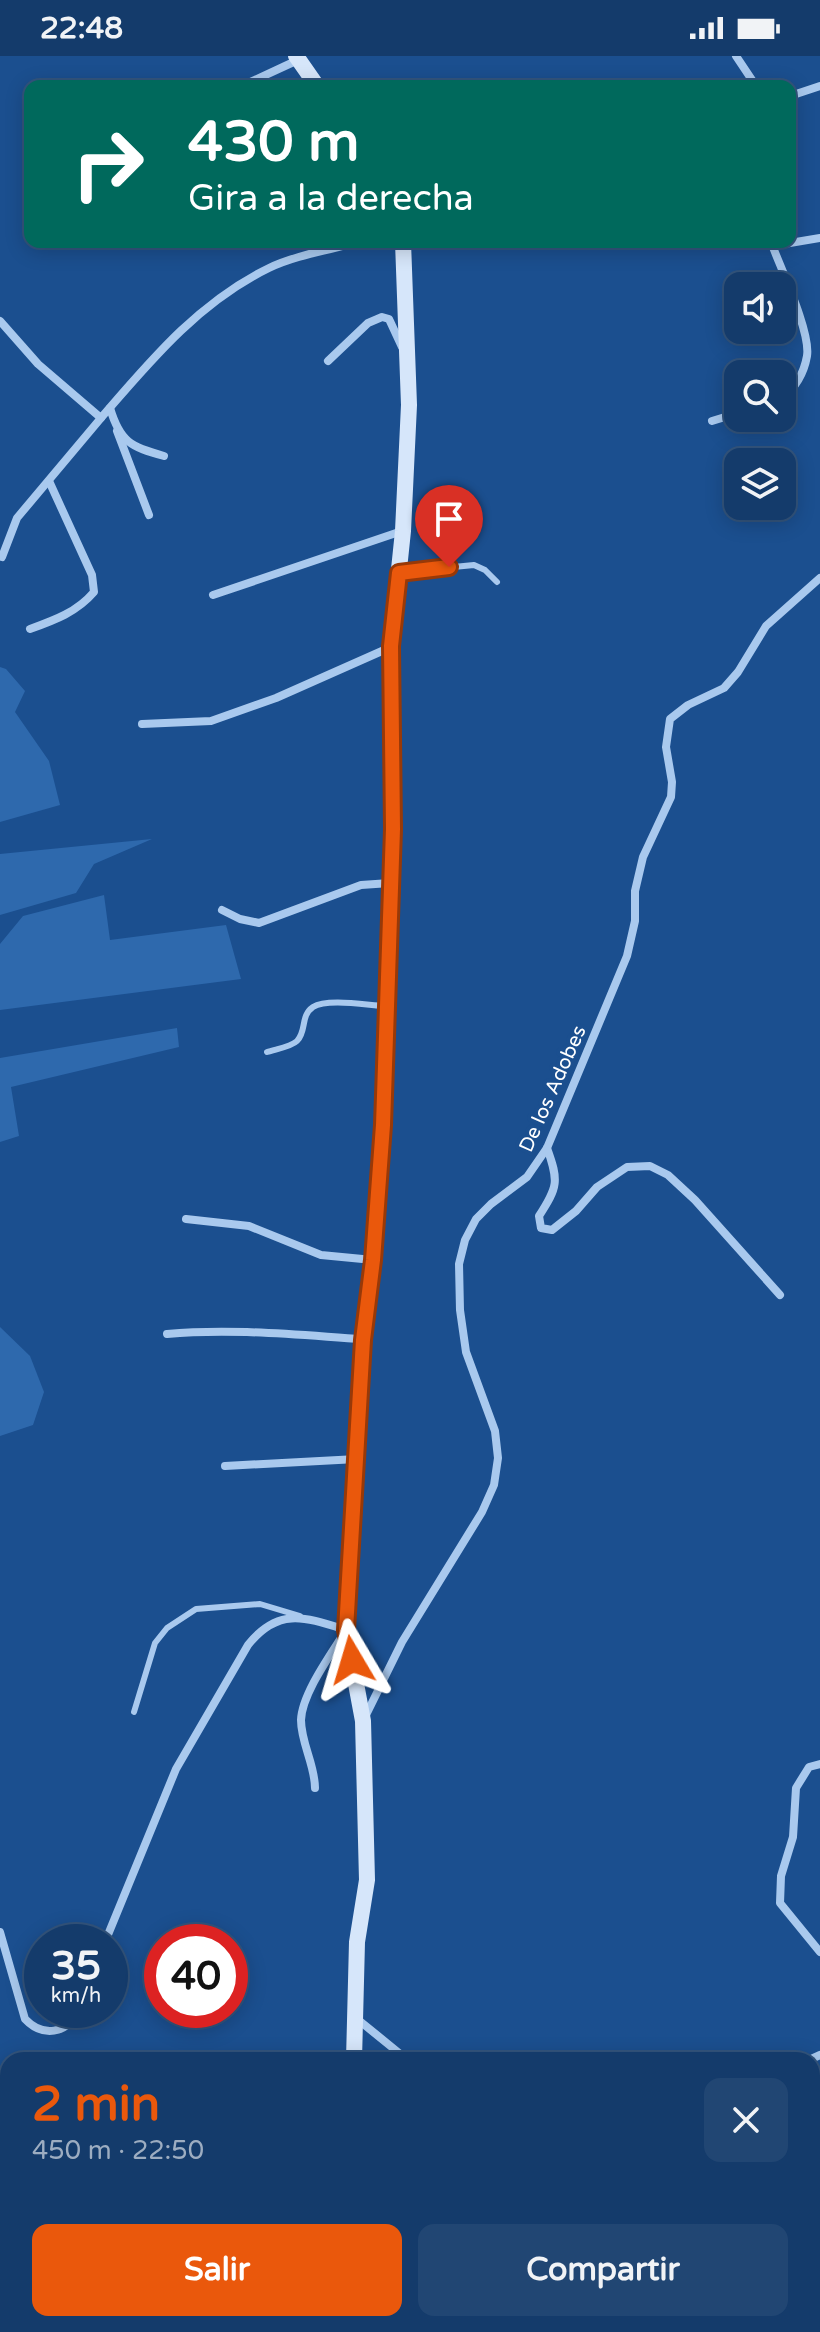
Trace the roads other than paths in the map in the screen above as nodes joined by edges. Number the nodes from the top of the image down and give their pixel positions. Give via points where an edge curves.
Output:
1 (736, 56) edge
2 (297, 58) edge
3 (254, 80) edge
4 (313, 80) edge
5 (752, 80) edge
6 (820, 86) edge
7 (796, 94) edge
8 (820, 238) edge
9 (796, 241) edge
10 (337, 248) edge
11 (403, 248) edge
12 (773, 248) edge
13 (0, 321) edge
14 (407, 359) junction
15 (328, 361) dead end
16 (796, 385) edge
17 (110, 408) junction
18 (724, 417) edge
19 (101, 418) junction
20 (712, 421) dead end
21 (117, 431) junction
22 (164, 456) dead end
23 (49, 481) junction
24 (149, 515) dead end
25 (403, 531) junction
26 (2, 557) edge
27 (399, 573) junction
28 (820, 578) edge
29 (497, 582) dead end
30 (213, 595) dead end
31 (30, 629) dead end
32 (391, 646) junction
33 (142, 724) dead end
34 (391, 883) junction
35 (222, 910) dead end
36 (387, 1006) junction
37 (267, 1052) dead end
38 (547, 1148) junction
39 (186, 1219) dead end
40 (373, 1260) junction
41 (780, 1295) dead end
42 (167, 1334) dead end
43 (363, 1340) junction
44 (358, 1458) junction
45 (225, 1466) dead end
46 (311, 1619) junction
47 (346, 1630) junction
48 (134, 1712) dead end
49 (363, 1721) junction
50 (820, 1764) edge
51 (315, 1788) dead end
52 (112, 1924) edge
53 (0, 1932) edge
54 (820, 1952) edge
55 (24, 2016) edge
56 (355, 2017) junction
57 (34, 2028) edge
58 (61, 2028) edge
59 (354, 2052) edge
60 (398, 2052) edge

1 - 5 street
2 - 3 street
2 - 4 street
6 - 7 street
8 - 9 street
10 - 17 street via 272,267 220,296 172,337
11 - 14 street
12 - 16 street via 805,335 807,355
13 - 19 street via 38,364
14 - 15 street via 389,319 382,317 368,323
14 - 25 street
17 - 19 street
17 - 21 street
18 - 20 street
19 - 23 street
21 - 22 street via 138,449
21 - 24 street
23 - 26 street via 17,518
23 - 31 street via 92,575 94,592 60,619
25 - 27 street
25 - 30 street
27 - 29 lane via 474,565
27 - 32 street
28 - 38 street, De los Adobes via 766,626 724,688 670,719 666,747 671,797 643,857 627,956
32 - 33 street via 211,721
32 - 34 street
34 - 35 street via 361,885 259,923
34 - 36 street
36 - 37 lane via 317,1005 305,1014 295,1043
36 - 40 street
38 - 41 street via 556,1173 555,1192 539,1216 541,1228 552,1230 562,1224 597,1187 627,1167 650,1166 695,1200
38 - 49 street, De los Adobes via 527,1177 476,1219 459,1264 466,1352 495,1431 494,1485 402,1642
39 - 40 street via 249,1226 321,1255
40 - 43 street
42 - 43 street
43 - 44 street
44 - 45 street
44 - 47 street
46 - 47 street
46 - 48 lane via 260,1604 196,1609 155,1643
46 - 52 street via 279,1620 261,1628 248,1645 176,1769
47 - 49 street
47 - 51 street via 310,1692 301,1720
49 - 56 street via 367,1880 357,1942
50 - 54 street via 809,1767 796,1788 780,1903
53 - 55 street
56 - 59 street
56 - 60 street
57 - 58 street via 46,2033

